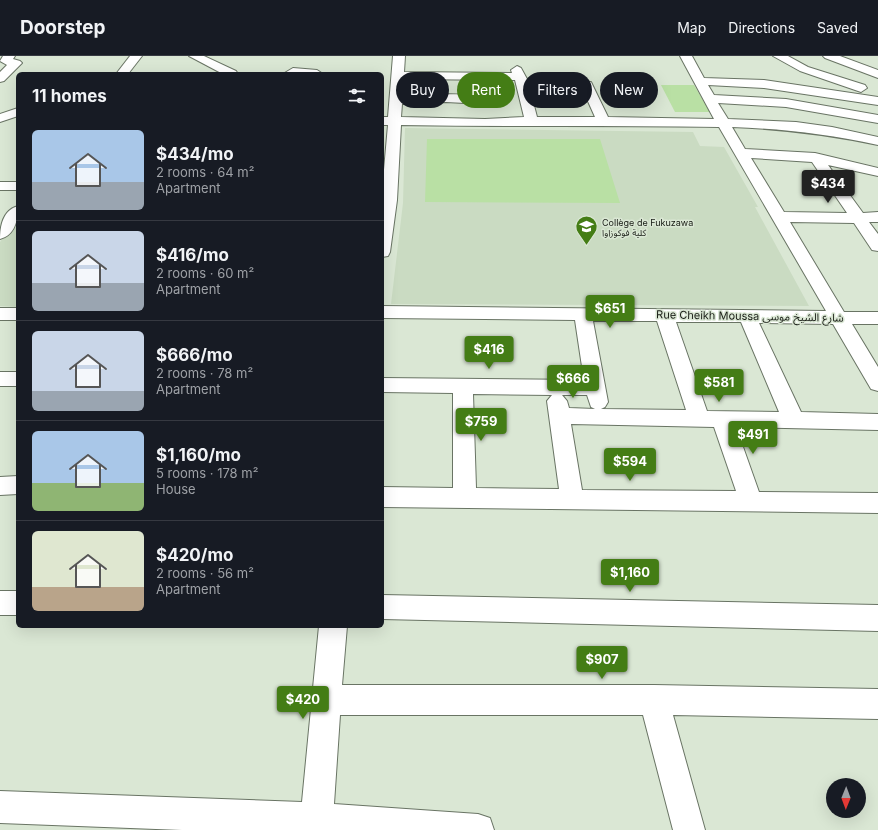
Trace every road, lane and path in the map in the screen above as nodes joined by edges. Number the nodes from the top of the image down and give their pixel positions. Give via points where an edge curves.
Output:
1 (9, 56) edge
2 (136, 56) edge
3 (194, 56) edge
4 (399, 56) edge
5 (686, 56) edge
6 (779, 56) edge
7 (829, 56) edge
8 (514, 62) dead end
9 (124, 72) edge
10 (228, 72) edge
11 (397, 72) edge
12 (878, 74) edge
13 (763, 75) dead end
14 (0, 78) edge
15 (515, 80) edge
16 (521, 80) junction
17 (699, 81) junction
18 (878, 84) edge
19 (862, 93) junction
20 (710, 99) junction
21 (396, 100) edge
22 (878, 101) edge
23 (484, 108) edge
24 (16, 113) edge
25 (0, 118) edge
26 (878, 119) edge
27 (389, 121) edge
28 (531, 121) junction
29 (603, 121) junction
30 (485, 123) junction
31 (723, 123) junction
32 (878, 141) edge
33 (741, 153) junction
34 (815, 157) junction
35 (861, 167) junction
36 (878, 172) edge
37 (832, 182) junction
38 (0, 186) edge
39 (16, 186) edge
40 (385, 200) edge
41 (16, 213) edge
42 (878, 216) edge
43 (779, 217) junction
44 (858, 218) junction
45 (384, 230) edge
46 (0, 234) edge
47 (878, 246) edge
48 (384, 312) edge
49 (0, 314) edge
50 (16, 314) edge
51 (583, 314) junction
52 (664, 315) junction
53 (746, 316) junction
54 (838, 318) junction
55 (878, 318) edge
56 (0, 379) edge
57 (16, 379) edge
58 (878, 384) edge
59 (384, 385) edge
60 (463, 386) junction
61 (555, 387) junction
62 (595, 388) junction
63 (560, 416) junction
64 (601, 417) junction
65 (699, 419) junction
66 (722, 419) junction
67 (794, 421) junction
68 (878, 422) edge
69 (16, 485) edge
70 (0, 486) edge
71 (384, 497) edge
72 (465, 498) junction
73 (572, 499) junction
74 (751, 501) junction
75 (878, 503) edge
76 (0, 603) edge
77 (16, 603) edge
78 (384, 607) edge
79 (878, 618) edge
80 (333, 628) edge
81 (326, 700) junction
82 (654, 700) junction
83 (878, 704) edge
84 (0, 807) edge
85 (316, 818) junction
86 (382, 827) edge
87 (478, 830) edge
88 (688, 830) edge

1 - 14 street via 6,61 16,63
2 - 9 street
3 - 10 street
4 - 11 street
5 - 17 street
6 - 19 street
7 - 12 street
8 - 16 street
13 - 19 street via 789,77
15 - 16 street
16 - 28 street
16 - 29 street via 588,85
17 - 19 street via 744,82
17 - 20 street
18 - 19 street
19 - 22 street
20 - 26 street via 786,103
20 - 31 street
21 - 27 street
23 - 30 street
24 - 25 street
27 - 30 street
27 - 40 street
28 - 29 street
28 - 30 street
29 - 31 street
31 - 32 street via 796,126
31 - 33 street
33 - 34 street
33 - 43 street
34 - 35 street
34 - 37 street
35 - 36 street
35 - 37 street
37 - 44 street
38 - 39 street
40 - 45 street
41 - 46 street
42 - 44 street
43 - 44 street
43 - 54 street
44 - 47 street
48 - 51 street, Rue Cheikh Moussa شارع الشيخ موسى
49 - 50 street
51 - 52 street, Rue Cheikh Moussa شارع الشيخ موسى
51 - 62 street
52 - 53 street, Rue Cheikh Moussa شارع الشيخ موسى
52 - 65 street
53 - 54 street, Rue Cheikh Moussa شارع الشيخ موسى
53 - 67 street
54 - 55 street, Rue Cheikh Moussa شارع الشيخ موسى
54 - 58 street
56 - 57 street
59 - 60 street
60 - 61 street
60 - 72 street
61 - 62 street
61 - 63 street
62 - 64 street
63 - 64 street
63 - 73 street
64 - 65 street
65 - 66 street
66 - 67 street
66 - 74 street
67 - 68 street
69 - 70 street
71 - 72 street
72 - 73 street
73 - 74 street
74 - 75 street
76 - 77 street
78 - 79 street
80 - 81 street
81 - 82 street
81 - 85 street
82 - 83 street
82 - 88 street
84 - 85 street
85 - 86 street
86 - 87 street

